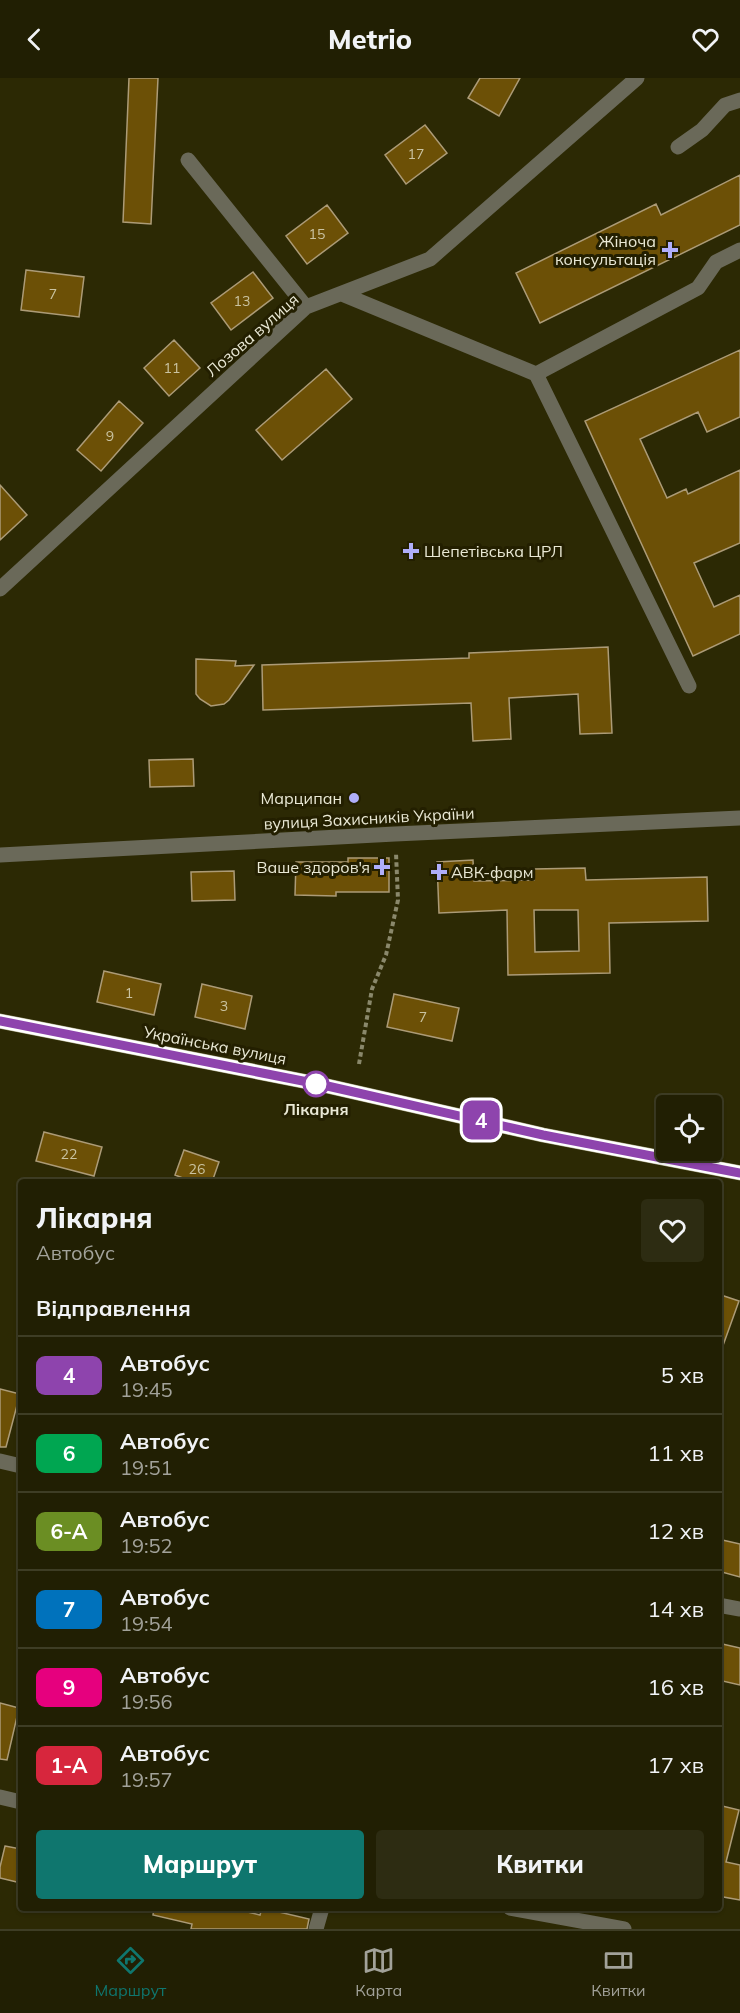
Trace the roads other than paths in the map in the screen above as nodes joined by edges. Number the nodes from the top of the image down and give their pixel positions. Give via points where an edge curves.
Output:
1 (636, 78) edge
2 (740, 99) edge
3 (678, 147) dead end
4 (188, 160) dead end
5 (740, 250) edge
6 (342, 294) junction
7 (306, 308) junction
8 (536, 374) junction
9 (0, 589) edge
10 (689, 686) dead end
11 (740, 818) edge
12 (0, 855) edge
13 (0, 1021) edge
14 (740, 1173) edge
15 (0, 1461) edge
16 (18, 1465) edge
17 (722, 1606) edge
18 (740, 1609) edge
19 (0, 1797) edge
20 (18, 1801) edge
21 (321, 1911) edge
22 (526, 1911) edge
23 (316, 1929) edge
24 (624, 1929) edge

1 - 6 street, Лозова вулиця via 430,259
2 - 3 street via 725,105 702,130
4 - 7 street
5 - 8 street via 716,262 698,288
6 - 7 street, Лозова вулиця
6 - 8 street
7 - 9 street, Лозова вулиця
8 - 10 street
11 - 12 street, вулиця Захисників України
13 - 14 main road, Українська вулиця
15 - 16 street
17 - 18 street
19 - 20 street
21 - 23 street
22 - 24 street

